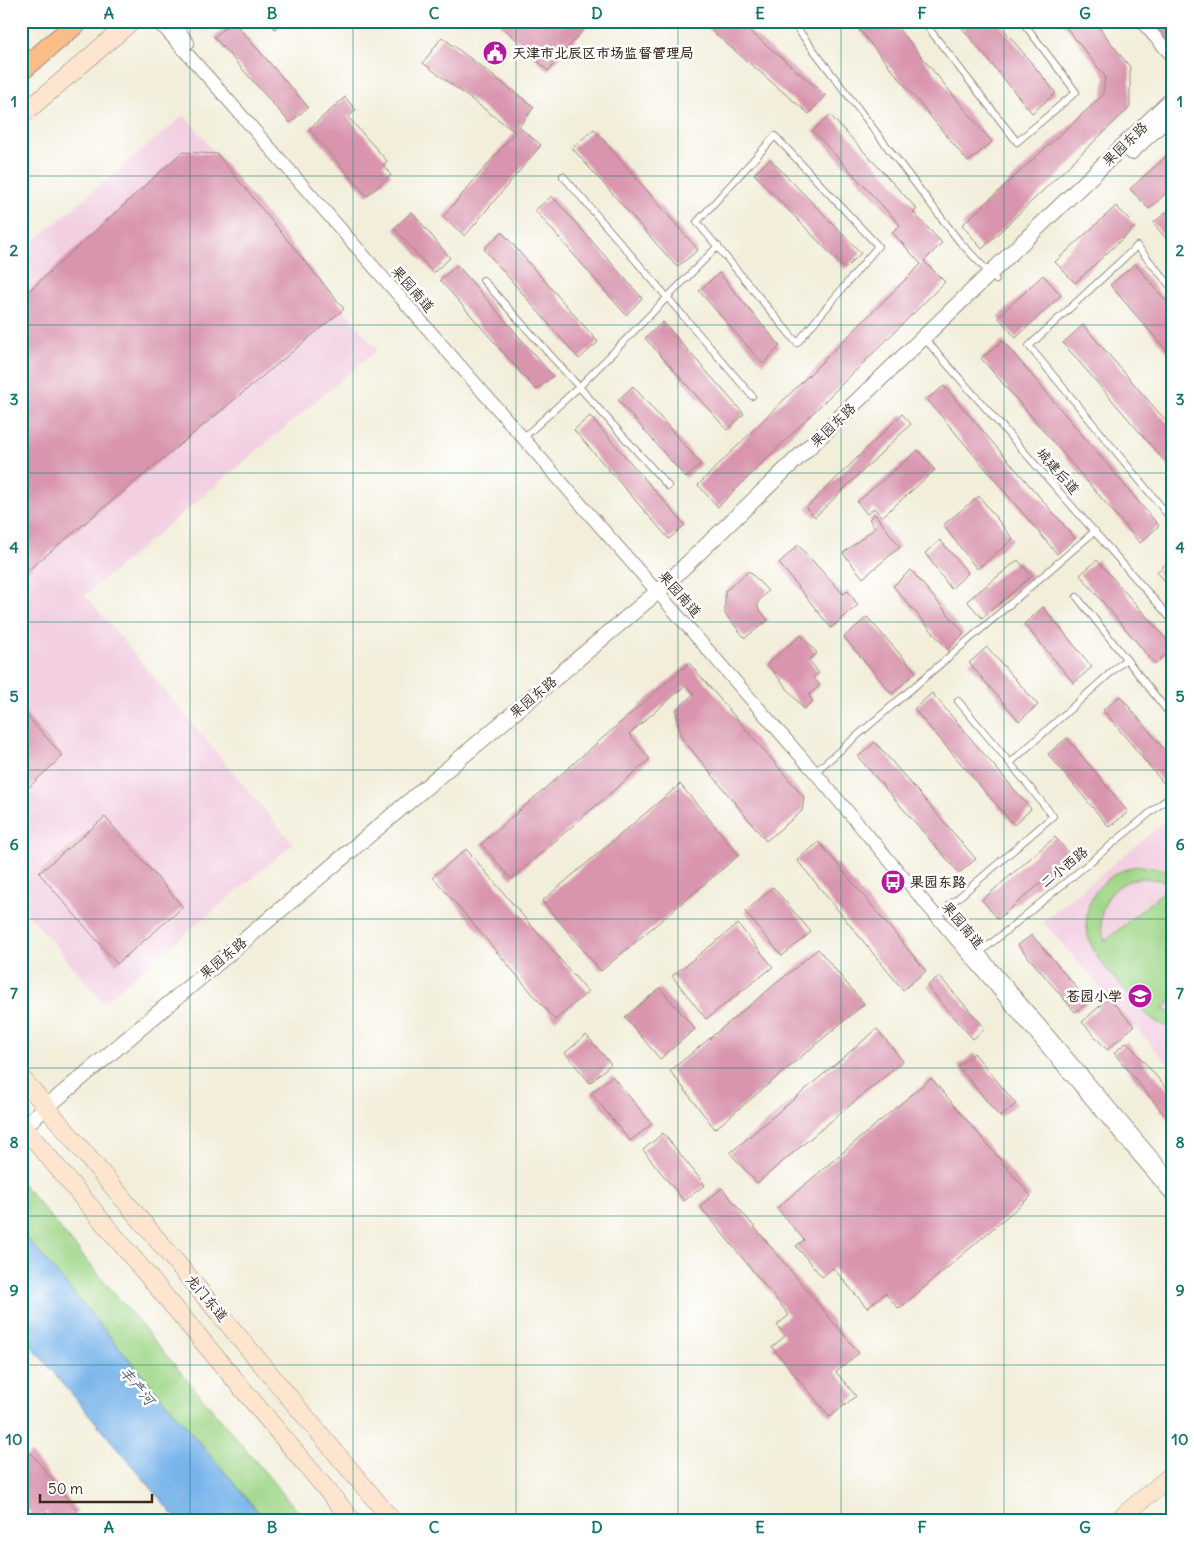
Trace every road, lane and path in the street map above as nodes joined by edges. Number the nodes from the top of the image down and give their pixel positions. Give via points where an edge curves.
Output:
1 (79, 21) edge
2 (132, 21) edge
3 (154, 21) edge
4 (172, 21) edge
5 (795, 21) edge
6 (923, 21) edge
7 (1022, 21) edge
8 (1141, 21) edge
9 (1173, 57) edge
10 (21, 71) edge
11 (1173, 98) edge
12 (1173, 113) edge
13 (21, 116) edge
14 (563, 176) dead end
15 (718, 246) junction
16 (993, 277) junction
17 (483, 280) dead end
18 (1173, 289) edge
19 (667, 297) junction
20 (927, 341) junction
21 (580, 386) junction
22 (752, 396) dead end
23 (526, 436) junction
24 (668, 486) dead end
25 (1173, 521) edge
26 (1095, 531) junction
27 (663, 593) junction
28 (1077, 598) dead end
29 (1173, 621) edge
30 (1126, 659) junction
31 (958, 701) dead end
32 (1173, 718) edge
33 (1010, 763) junction
34 (817, 770) junction
35 (1173, 794) edge
36 (939, 914) junction
37 (975, 956) junction
38 (21, 1077) edge
39 (49, 1110) junction
40 (25, 1129) edge
41 (1173, 1182) edge
42 (1173, 1196) edge
43 (1173, 1474) edge
44 (352, 1520) edge
45 (392, 1520) edge
46 (1118, 1520) edge

1 - 10 highway
2 - 13 main road
3 - 23 street, 果园南道 via 215,84
4 - 23 street, 果园南道 via 183,38
5 - 16 lane via 959,241
6 - 7 lane via 1017,142 1076,92
8 - 9 street
11 - 16 street, 果园东路
12 - 16 street, 果园东路
14 - 19 lane
15 - 15 lane via 797,343 878,246 776,136 697,222
15 - 19 lane
16 - 20 street, 果园东路
17 - 21 lane
18 - 25 lane via 1137,246 1029,346
19 - 21 lane
19 - 22 lane
20 - 26 lane, 城建后道
20 - 27 street, 果园东路
21 - 23 lane
21 - 24 lane
23 - 27 street, 果园南道
26 - 29 lane, 城建后道
26 - 34 lane
27 - 34 street, 果园南道
27 - 39 street, 果园东路
28 - 30 lane
30 - 32 lane
30 - 33 lane
31 - 33 lane
33 - 36 lane via 1053,816
34 - 36 street, 果园南道
35 - 37 lane, 二小西路
36 - 37 street, 果园南道
37 - 41 street, 果园南道
37 - 42 street, 果园南道
38 - 39 main road, 龙门东道
39 - 40 street, 果园东路
39 - 45 main road, 龙门东道
40 - 44 main road
43 - 46 main road

